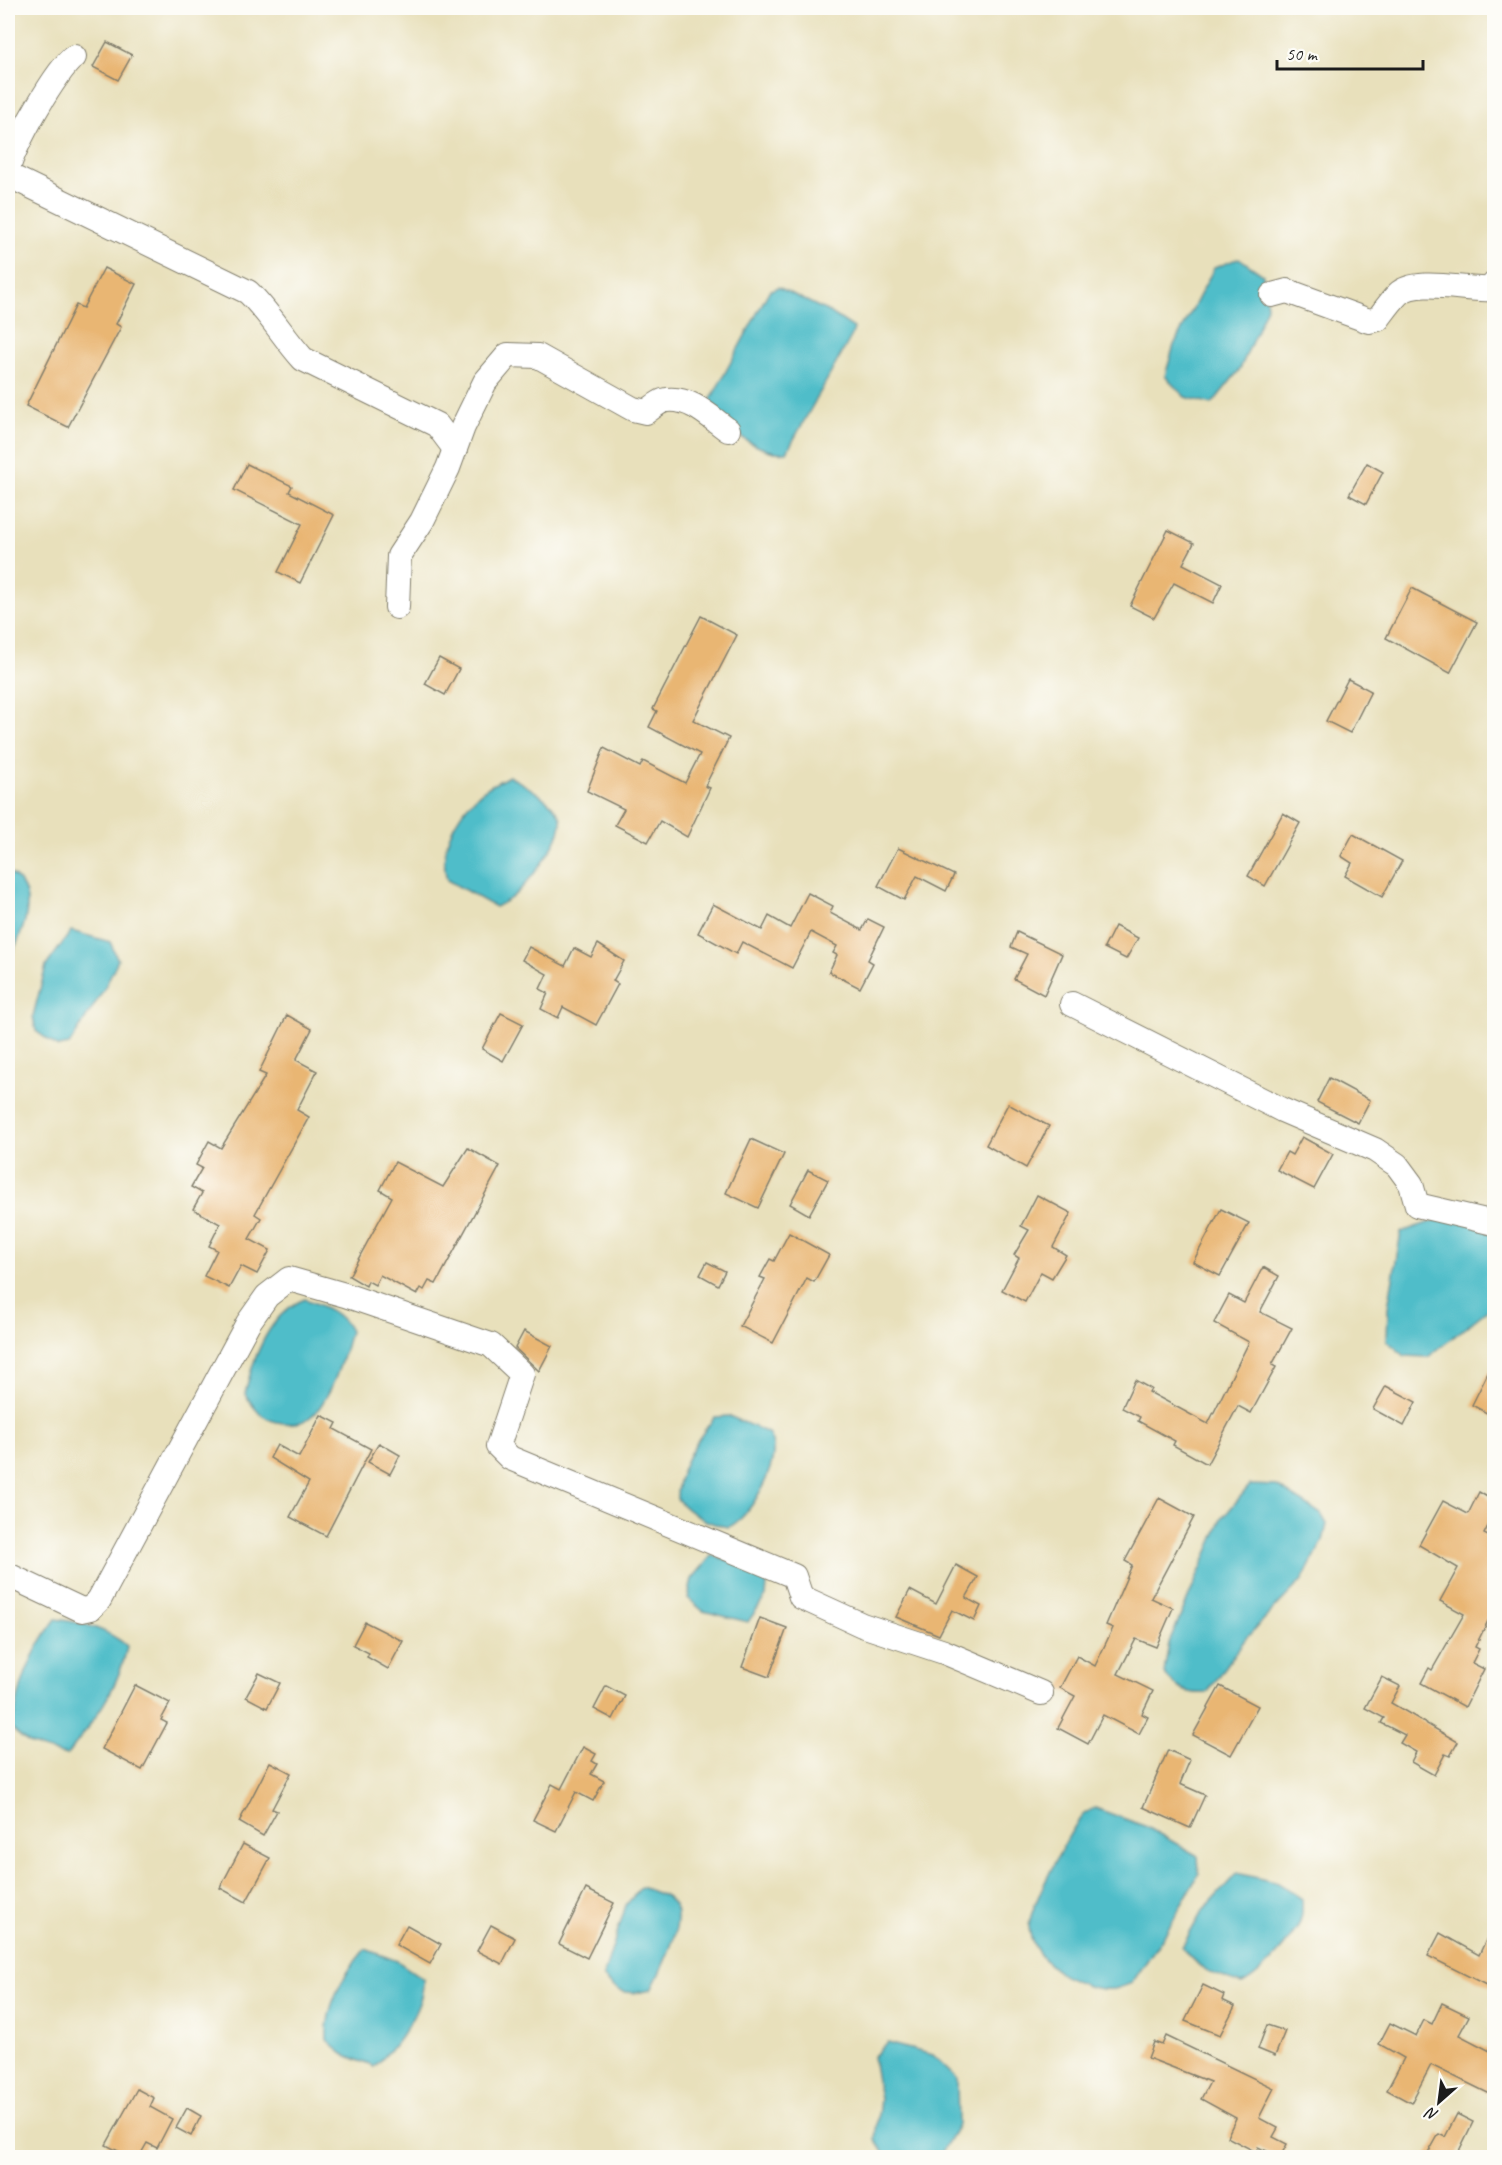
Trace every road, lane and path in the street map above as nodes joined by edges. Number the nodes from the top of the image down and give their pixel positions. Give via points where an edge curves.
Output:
1 (74, 57) dead end
2 (8, 170) edge
3 (8, 175) edge
4 (1494, 284) edge
5 (1272, 295) dead end
6 (728, 430) dead end
7 (455, 449) junction
8 (397, 607) dead end
9 (1072, 1004) dead end
10 (1494, 1223) edge
11 (8, 1575) edge
12 (1041, 1693) dead end

1 - 2 street via 64,63
3 - 7 street via 248,292 267,310 303,359 437,425
4 - 5 street via 1490,289 1477,291 1432,284 1400,291 1378,320 1368,321 1287,291
6 - 7 street via 696,406 680,401 666,400 646,412 633,409 538,356 522,354 508,355 485,382
7 - 8 street via 422,520 399,556
9 - 10 street via 1282,1110 1375,1150 1397,1165 1411,1184 1418,1205
11 - 12 street via 82,1610 99,1600 248,1323 267,1296 289,1279 491,1345 504,1354 522,1374 498,1446 510,1458 794,1576 801,1597 862,1625 944,1652

